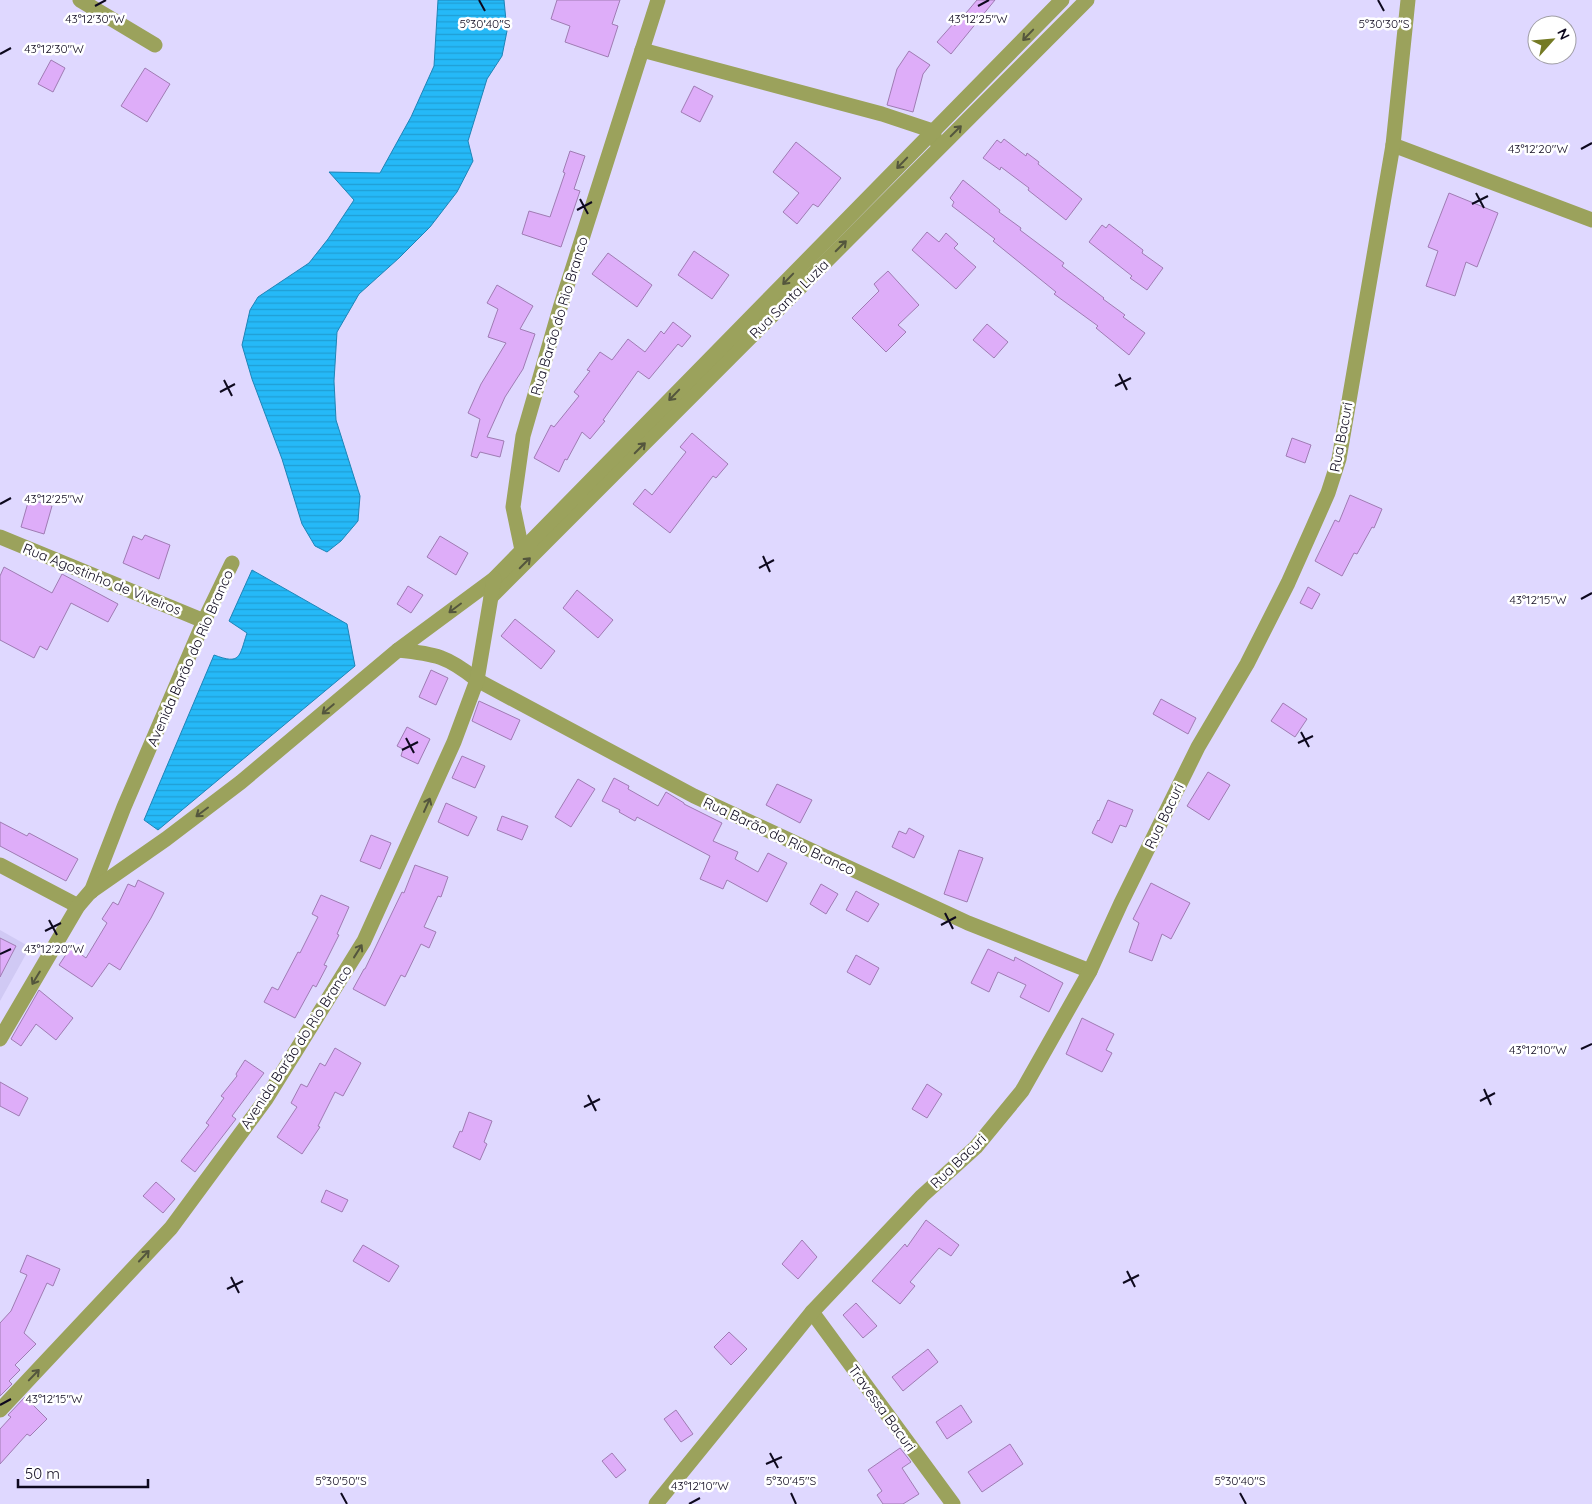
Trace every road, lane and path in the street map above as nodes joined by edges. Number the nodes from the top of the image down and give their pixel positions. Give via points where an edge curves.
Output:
1 (80, 0) edge
2 (658, 0) edge
3 (1062, 0) edge
4 (1087, 0) edge
5 (1408, 0) edge
6 (155, 45) dead end
7 (642, 50) junction
8 (933, 131) junction
9 (1393, 145) junction
10 (937, 150) junction
11 (1592, 220) edge
12 (2, 543) edge
13 (522, 550) junction
14 (232, 563) dead end
15 (494, 579) junction
16 (491, 598) junction
17 (204, 621) junction
18 (398, 650) junction
19 (477, 680) junction
20 (0, 865) edge
21 (90, 892) junction
22 (78, 906) junction
23 (1090, 971) junction
24 (0, 1039) edge
25 (812, 1312) junction
26 (0, 1410) edge
27 (656, 1504) edge
28 (953, 1504) edge

1 - 6 street
2 - 7 street, Rua Barão do Rio Branco
3 -> 8 street, Rua Santa Luzia
10 -> 4 street, Rua Santa Luzia
5 - 9 street, Rua Bacuri
7 - 8 street via 882,114
7 - 13 street, Rua Barão do Rio Branco via 523,436 514,507
8 - 10 street
8 -> 13 street, Rua Santa Luzia
9 - 11 street
9 - 23 street, Rua Bacuri via 1339,459 1328,493 1288,583 1247,664 1198,747
16 -> 10 street, Rua Santa Luzia
12 - 17 street, Rua Agostinho de Viveiros
13 - 15 street, Rua Santa Luzia
14 - 17 street, Avenida Barão do Rio Branco
15 - 16 street
15 -> 18 street, Avenida Barão do Rio Branco
16 - 19 street, Avenida Barão do Rio Branco
17 - 21 street, Avenida Barão do Rio Branco
18 - 19 street via 430,653 448,659
18 -> 21 street, Avenida Barão do Rio Branco via 241,782
19 - 23 street, Rua Barão do Rio Branco via 694,796 968,923
26 -> 19 street, Avenida Barão do Rio Branco via 171,1228 266,1099 364,941 454,742
20 - 22 street
21 - 22 street, Avenida Barão do Rio Branco
22 -> 24 street, Avenida Barão do Rio Branco
23 - 25 street, Rua Bacuri via 1022,1091 976,1147 922,1196
25 - 27 street, Rua Bacuri
25 - 28 street, Travessa Bacuri

